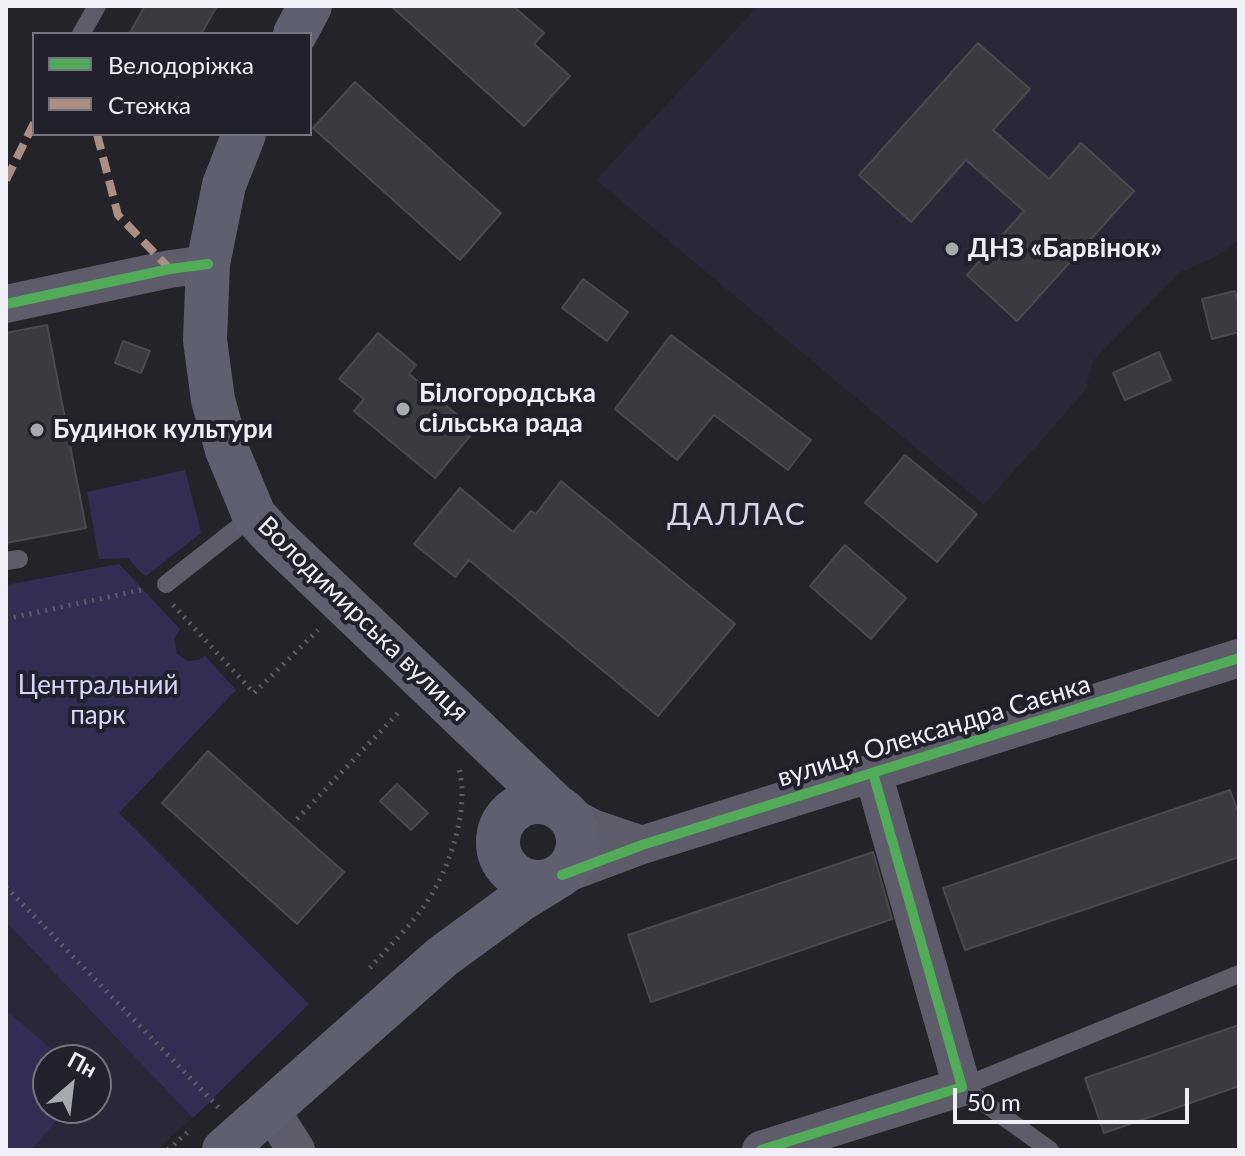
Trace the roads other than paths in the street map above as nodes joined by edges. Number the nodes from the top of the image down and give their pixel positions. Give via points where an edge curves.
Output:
1 (97, 6) edge
2 (310, 6) edge
3 (82, 32) edge
4 (296, 32) edge
5 (243, 136) edge
6 (208, 264) junction
7 (6, 304) edge
8 (254, 515) junction
9 (166, 584) road end
10 (1239, 658) edge
11 (468, 746) junction
12 (873, 773) junction
13 (562, 811) junction
14 (499, 834) junction
15 (642, 845) junction
16 (556, 878) junction
17 (442, 957) junction
18 (1239, 974) edge
19 (962, 1087) junction
20 (246, 1131) edge
21 (296, 1150) edge
22 (761, 1150) edge
23 (1050, 1150) edge

1 - 3 lane
2 - 4 main road
5 - 6 main road, Володимирська вулиця via 224,185
6 - 7 street
6 - 8 main road, Володимирська вулиця via 205,340 213,400
8 - 9 lane
8 - 11 main road, Володимирська вулиця
10 - 12 street, вулиця Олександра Саєнка
11 - 13 main road, Володимирська вулиця
11 - 14 main road, Володимирська вулиця via 491,769
12 - 15 street, вулиця Олександра Саєнка
12 - 19 street
13 - 14 main road via 530,802 507,816
13 - 15 street
13 - 16 main road via 576,826 579,839 572,865
14 - 16 main road via 499,853 514,875 538,883
14 - 17 main road, Володимирська вулиця via 478,897
15 - 16 street, вулиця Олександра Саєнка
16 - 17 main road, Володимирська вулиця
17 - 20 main road, Володимирська вулиця
18 - 19 lane
19 - 22 street
19 - 23 lane
20 - 21 street

